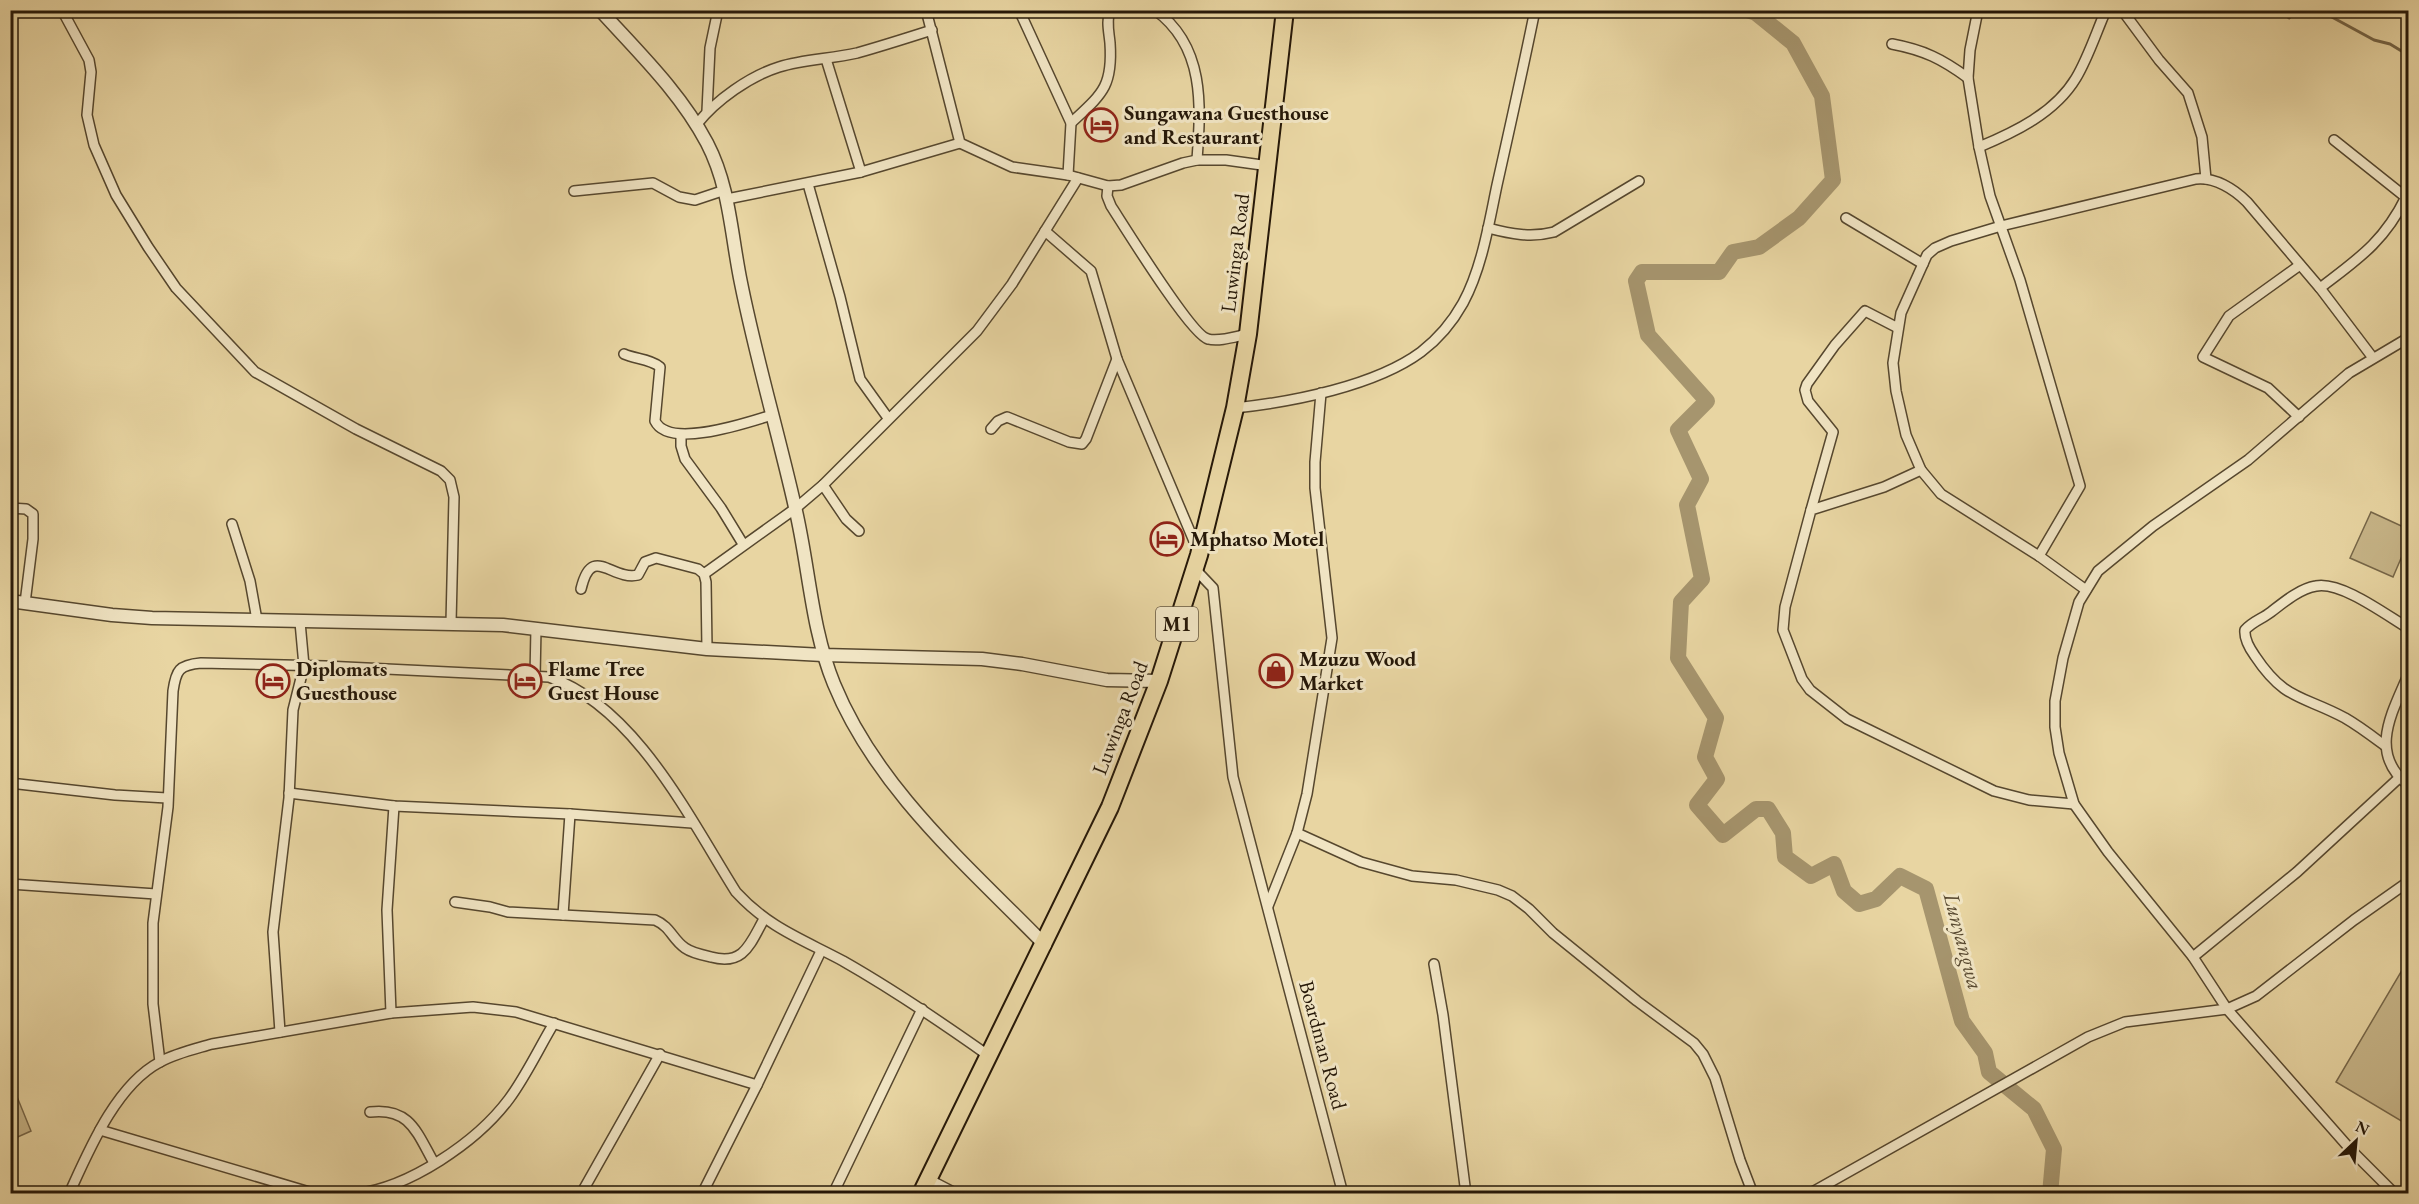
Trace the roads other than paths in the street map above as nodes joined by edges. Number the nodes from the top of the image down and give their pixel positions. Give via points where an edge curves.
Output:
1 (62, 10) edge
2 (600, 10) edge
3 (718, 10) edge
4 (926, 10) edge
5 (1019, 10) edge
6 (1110, 10) edge
7 (1155, 10) edge
8 (1285, 10) edge
9 (1535, 10) edge
10 (1978, 10) edge
11 (2106, 10) edge
12 (2122, 10) edge
13 (932, 30) junction
14 (1892, 44) dead end
15 (826, 59) junction
16 (1968, 78) junction
17 (707, 111) junction
18 (1071, 123) junction
19 (696, 124) junction
20 (2334, 140) dead end
21 (960, 143) junction
22 (1979, 147) junction
23 (1197, 160) junction
24 (1269, 166) junction
25 (861, 172) junction
26 (1068, 175) junction
27 (1078, 178) junction
28 (2206, 179) junction
29 (1639, 181) dead end
30 (808, 184) junction
31 (1108, 186) junction
32 (574, 191) dead end
33 (726, 195) junction
34 (2408, 198) edge
35 (1846, 218) dead end
36 (2001, 226) junction
37 (1488, 228) junction
38 (1046, 231) junction
39 (1923, 264) junction
40 (2300, 265) junction
41 (2320, 288) junction
42 (1898, 328) junction
43 (1248, 334) junction
44 (2409, 338) edge
45 (624, 354) dead end
46 (2373, 358) junction
47 (1117, 359) junction
48 (1322, 393) junction
49 (1235, 408) junction
50 (772, 415) junction
51 (2299, 417) junction
52 (888, 418) junction
53 (991, 429) dead end
54 (681, 435) junction
55 (1921, 470) junction
56 (823, 485) junction
57 (10, 508) edge
58 (796, 508) junction
59 (1811, 510) junction
60 (232, 524) dead end
61 (859, 531) dead end
62 (743, 544) junction
63 (2039, 556) junction
64 (1197, 562) junction
65 (704, 574) junction
66 (581, 589) dead end
67 (2086, 590) junction
68 (10, 601) edge
69 (25, 603) junction
70 (256, 620) junction
71 (300, 622) junction
72 (451, 623) junction
73 (536, 628) junction
74 (2409, 628) edge
75 (707, 649) junction
76 (823, 655) junction
77 (303, 666) junction
78 (2409, 675) edge
79 (535, 677) junction
80 (1159, 681) junction
81 (2384, 745) junction
82 (2399, 778) junction
83 (10, 783) edge
84 (2409, 785) edge
85 (289, 793) junction
86 (167, 798) junction
87 (2074, 804) junction
88 (394, 806) junction
89 (570, 814) junction
90 (692, 823) junction
91 (1297, 833) junction
92 (2409, 882) edge
93 (10, 884) edge
94 (156, 894) junction
95 (455, 902) dead end
96 (1268, 906) junction
97 (563, 915) junction
98 (764, 919) junction
99 (1045, 945) junction
100 (821, 951) junction
101 (2193, 957) junction
102 (1434, 964) dead end
103 (922, 1009) junction
104 (2226, 1009) junction
105 (391, 1013) junction
106 (554, 1023) junction
107 (280, 1032) junction
108 (660, 1054) junction
109 (989, 1056) junction
110 (160, 1062) junction
111 (757, 1085) junction
112 (370, 1112) dead end
113 (100, 1130) junction
114 (434, 1163) junction
115 (924, 1186) edge
116 (69, 1194) edge
117 (316, 1194) edge
118 (355, 1194) edge
119 (581, 1194) edge
120 (702, 1194) edge
121 (833, 1194) edge
122 (957, 1194) edge
123 (1343, 1194) edge
124 (1466, 1194) edge
125 (1753, 1194) edge
126 (1809, 1194) edge
127 (2395, 1194) edge

1 - 72 street via 92,72 87,115 94,146 116,195 176,288 255,372 356,429 436,468 450,480 454,497
2 - 19 street via 676,93
3 - 17 street via 710,48
4 - 13 street
5 - 18 street
6 - 18 street via 1109,80
7 - 23 street via 1179,35 1196,71 1200,100
8 - 24 highway, Luwinga Road / M1
9 - 37 street
10 - 16 street
11 - 22 street via 2072,84 2032,121
12 - 28 street via 2188,93 2202,137
13 - 15 street
13 - 21 street
14 - 16 street via 1917,48
15 - 17 street via 763,74
15 - 25 street
16 - 22 street
17 - 19 street
18 - 26 street
19 - 33 street via 719,170
20 - 34 street
21 - 25 street
21 - 26 street via 1012,167
22 - 36 street
23 - 24 street
23 - 31 street
24 - 43 highway, Luwinga Road / M1
25 - 30 street
26 - 27 street
27 - 31 street
27 - 38 street
28 - 36 street
28 - 40 street via 2242,197
29 - 37 street via 1554,232 1538,236
30 - 33 street
30 - 52 street via 860,379
31 - 43 street via 1111,206 1199,334 1215,340
32 - 33 street via 653,183 679,197 695,200
33 - 50 street via 741,286
34 - 41 street via 2371,249
35 - 39 street
36 - 39 street via 1935,248
36 - 63 street via 2080,486
37 - 48 street via 1463,302 1430,344 1394,369
38 - 47 street via 1091,271
38 - 52 street via 977,331
39 - 42 street
40 - 41 street
40 - 51 street via 2229,316 2203,357 2268,388
41 - 46 street
42 - 55 street via 1893,363 1896,391 1906,435
42 - 59 street via 1869,312 1862,313 1807,384 1808,401 1833,432
43 - 49 highway, Luwinga Road / M1
44 - 46 street
45 - 54 street via 660,367 655,420 662,428
46 - 51 street via 2349,373
47 - 53 street via 1082,444 1007,417
47 - 64 street
48 - 49 street
48 - 91 street via 1315,488 1332,638
49 - 64 highway, Luwinga Road / M1
50 - 54 street
50 - 58 street
51 - 67 street via 2248,460 2121,550 2098,571
52 - 56 street
54 - 62 street via 686,459
55 - 59 street via 1884,487
55 - 63 street via 1941,494
56 - 58 street
56 - 61 street
57 - 69 street via 26,509 33,514
58 - 62 street
58 - 76 street
59 - 87 street via 1785,607 1784,630 1810,690 1847,719 1994,791 2029,800
60 - 70 street via 250,581
62 - 65 street
63 - 67 street
64 - 80 highway, Luwinga Road / M1
64 - 96 street, M1 via 1213,588 1233,777
65 - 66 street via 656,558 645,562 638,575 631,576 598,565 586,572
65 - 75 street
67 - 87 street via 2063,658 2055,701 2059,753
68 - 69 street
69 - 70 street via 132,617
70 - 71 street
71 - 72 street
71 - 77 street
72 - 73 street
73 - 75 street
73 - 79 street
74 - 81 street via 2348,593 2318,585 2288,598 2245,630 2252,651 2278,685 2346,718
75 - 76 street
76 - 80 street via 982,659 1107,680
76 - 99 street via 844,707 877,765 941,839
77 - 79 street
77 - 85 street via 293,710
77 - 86 street via 201,663 180,669 173,691
78 - 81 street via 2393,710
79 - 90 street via 564,683 601,706 663,776
80 - 99 highway, Luwinga Road / M1 via 1110,807
81 - 82 street
82 - 84 street
82 - 101 street via 2297,872
83 - 86 street
85 - 88 street
85 - 107 street via 273,932
86 - 94 street
87 - 101 street
88 - 89 street
88 - 105 street via 387,910
89 - 90 street
89 - 97 street
90 - 98 street via 736,892
91 - 96 street
91 - 125 street via 1361,862 1412,876 1456,880 1498,890 1529,909 1553,933 1703,1054 1715,1078
92 - 104 street via 2256,996
93 - 94 street
94 - 110 street via 153,1004
95 - 97 street via 508,912
96 - 123 street, Boardman Road / M1
97 - 98 street via 655,920 669,928 686,948 717,959 735,959 743,954
98 - 100 street
99 - 109 highway, Luwinga Road / M1
100 - 103 street
100 - 111 street
101 - 104 street
102 - 124 street
103 - 109 street
103 - 121 street
104 - 126 street via 2125,1022 2088,1037
104 - 127 street
105 - 106 street via 473,1007 516,1012
105 - 107 street
106 - 108 street
106 - 114 street via 510,1098 488,1122
107 - 110 street via 213,1044
108 - 111 street
108 - 119 street
109 - 115 highway, Luwinga Road / M1
110 - 113 street via 143,1073
111 - 120 street
112 - 114 street via 392,1111 409,1122
113 - 116 street
113 - 117 street
114 - 118 street via 386,1188
115 - 122 street

